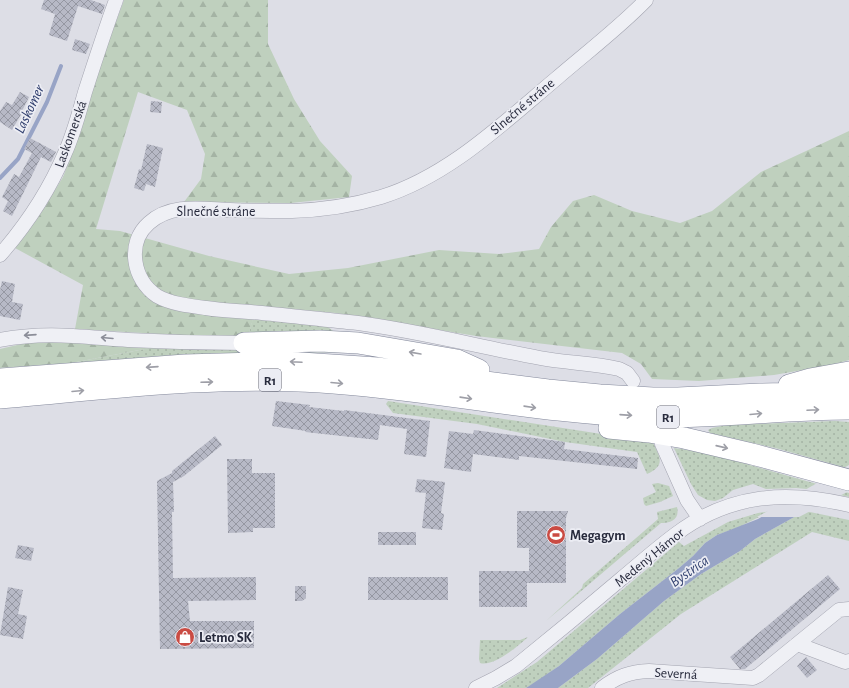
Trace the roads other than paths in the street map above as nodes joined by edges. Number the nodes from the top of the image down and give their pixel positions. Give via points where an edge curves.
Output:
1 (116, 0) edge
2 (646, 0) edge
3 (0, 255) edge
4 (0, 340) edge
5 (244, 343) joint
6 (377, 368) junction
7 (479, 370) junction
8 (849, 372) edge
9 (0, 379) edge
10 (810, 379) junction
11 (633, 381) dead end
12 (38, 385) junction
13 (849, 392) edge
14 (760, 394) junction
15 (0, 398) edge
16 (849, 409) edge
17 (559, 411) junction
18 (662, 444) dead end
19 (839, 477) edge
20 (849, 506) edge
21 (700, 519) junction
22 (849, 609) edge
23 (797, 644) junction
24 (849, 660) edge
25 (755, 683) edge
26 (476, 688) edge
27 (602, 688) edge

1 - 3 street, Laskomerská via 65,154 32,214
2 - 11 street, Slnečné stráne via 512,115 434,174 384,196 341,207 293,211 199,208 172,211 160,215 143,229 134,251 135,263 147,287 170,302 208,309 362,324 542,358 619,369 627,373
5 -> 4 street via 192,343 61,334 19,336
7 -> 5 highway via 457,360 358,343
6 - 7 highway
6 -> 12 highway, R1 via 286,362 185,365
6 - 14 highway, R1 via 600,395 672,398
7 - 10 highway via 576,383 651,388 728,386
8 - 10 highway
9 - 12 highway, R1
10 - 14 highway
12 - 15 highway, R1
12 -> 17 highway, R1 via 282,380 397,389
13 - 14 highway, R1
17 -> 16 highway, R1 via 652,417 728,416
17 -> 19 highway via 610,428 684,438
18 - 21 street via 688,500
20 - 21 street, Medený Hámor via 816,498 792,496 732,505
21 - 26 street, Medený Hámor via 676,533 516,666
22 - 23 street, Severná via 839,610
23 - 24 street via 845,662
23 - 25 street, Severná via 759,675
25 - 27 street, Severná via 650,671 634,672

